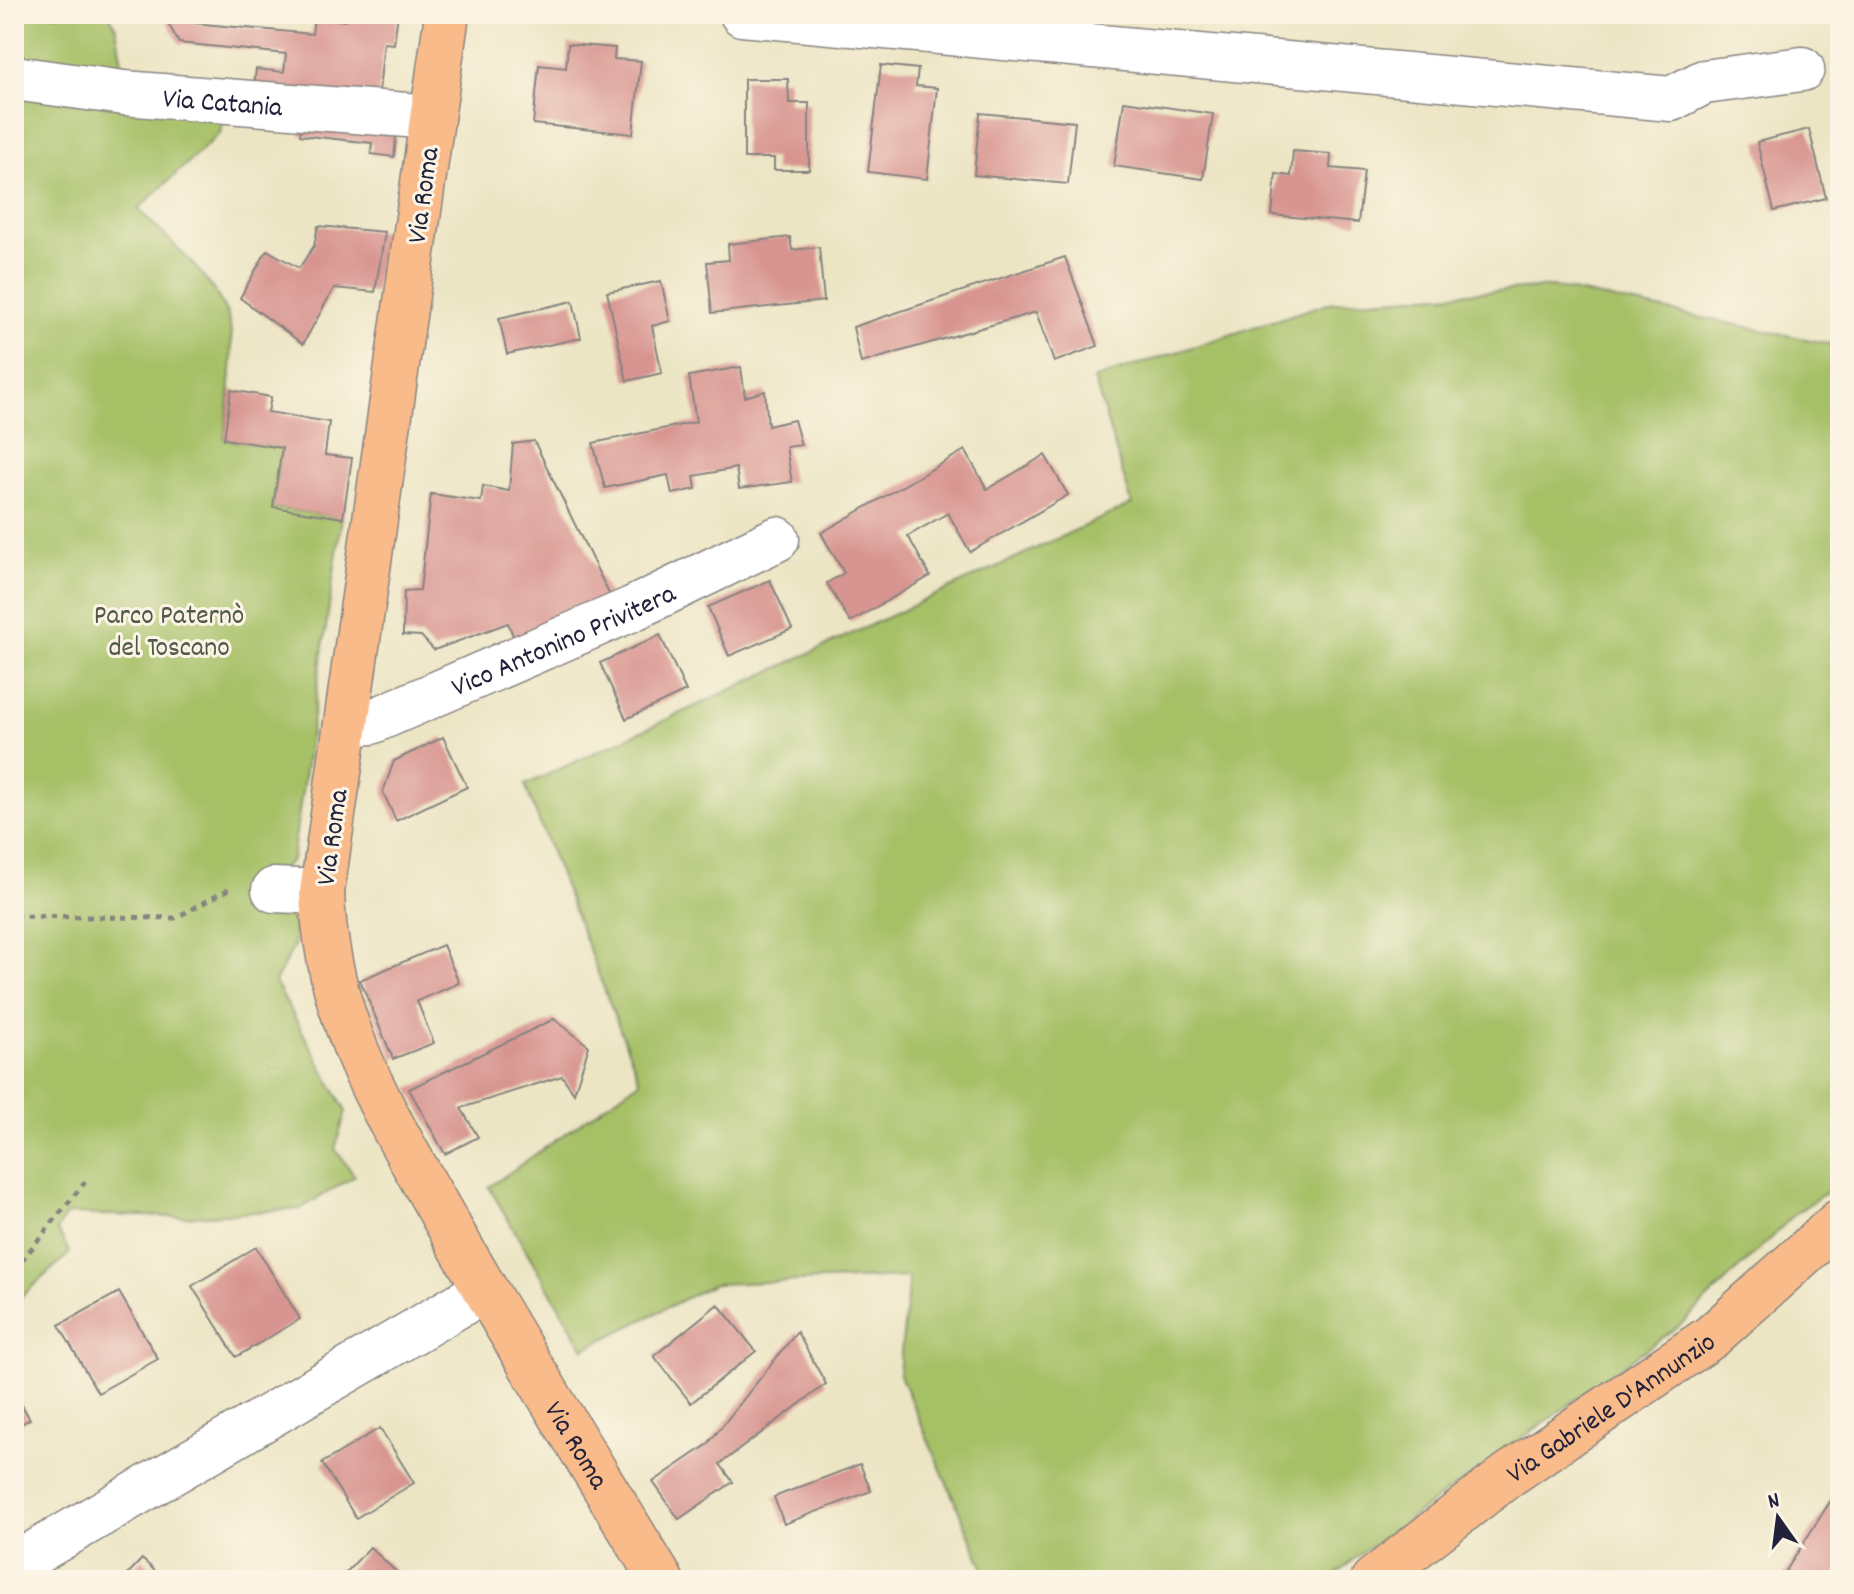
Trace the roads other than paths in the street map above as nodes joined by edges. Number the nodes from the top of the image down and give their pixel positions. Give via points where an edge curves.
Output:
1 (447, 14) edge
2 (742, 14) edge
3 (1802, 69) dead end
4 (14, 78) edge
5 (432, 117) junction
6 (777, 539) dead end
7 (346, 724) junction
8 (274, 890) road end
9 (322, 892) junction
10 (1840, 1221) edge
11 (485, 1290) junction
12 (14, 1565) edge
13 (661, 1580) edge
14 (1373, 1580) edge

1 - 5 main road, Via Roma
2 - 3 street via 1671,99 1704,82
4 - 5 street, Via Catania via 124,93
5 - 7 main road, Via Roma
6 - 7 street, Vico Antonino Privitera via 632,609 371,722
7 - 9 main road, Via Roma
8 - 9 street
9 - 11 main road, Via Roma via 323,942 353,1046
10 - 14 main road, Via Gabriele D'Annunzio via 1711,1337 1507,1476
11 - 12 street
11 - 13 main road, Via Roma

